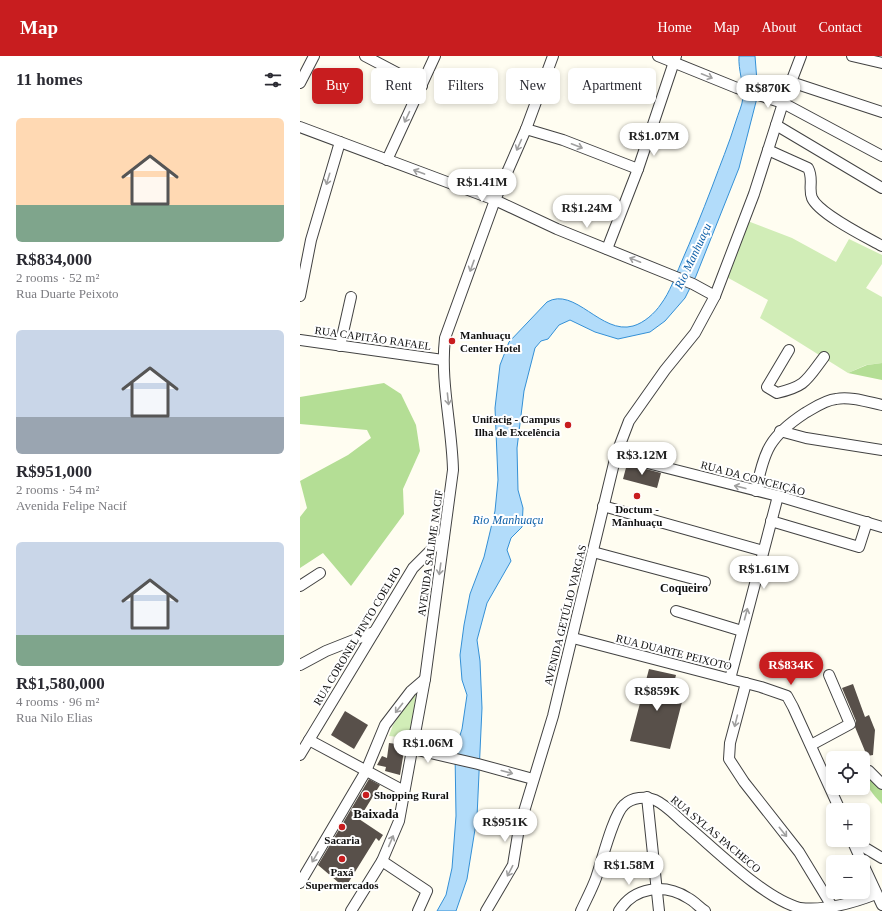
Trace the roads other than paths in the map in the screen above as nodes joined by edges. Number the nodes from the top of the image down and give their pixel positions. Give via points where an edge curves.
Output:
1 (314, 56) edge
2 (365, 56) edge
3 (435, 56) edge
4 (553, 56) edge
5 (658, 56) edge
6 (801, 56) edge
7 (852, 56) edge
8 (675, 59) edge
9 (882, 63) edge
10 (388, 68) edge
11 (426, 77) edge
12 (791, 82) junction
13 (300, 83) edge
14 (783, 103) junction
15 (413, 104) edge
16 (882, 112) edge
17 (776, 125) junction
18 (300, 127) edge
19 (526, 129) junction
20 (340, 142) junction
21 (768, 150) junction
22 (882, 156) edge
23 (387, 160) junction
24 (638, 169) junction
25 (882, 188) edge
26 (495, 200) junction
27 (882, 246) edge
28 (607, 249) junction
29 (300, 296) edge
30 (715, 296) junction
31 (351, 297) dead end
32 (300, 340) edge
33 (340, 346) junction
34 (789, 350) dead end
35 (824, 357) dead end
36 (443, 360) junction
37 (882, 405) edge
38 (780, 432) junction
39 (882, 450) edge
40 (616, 455) junction
41 (756, 491) junction
42 (778, 496) junction
43 (604, 506) junction
44 (771, 521) junction
45 (867, 522) junction
46 (882, 527) edge
47 (444, 537) junction
48 (763, 551) junction
49 (593, 552) junction
50 (320, 573) dead end
51 (705, 582) dead end
52 (300, 586) edge
53 (676, 611) dead end
54 (742, 631) junction
55 (374, 632) junction
56 (573, 638) junction
57 (300, 665) edge
58 (829, 675) dead end
59 (425, 679) junction
60 (730, 679) junction
61 (746, 683) junction
62 (309, 740) junction
63 (811, 745) junction
64 (413, 749) junction
65 (300, 755) edge
66 (366, 771) junction
67 (870, 772) edge
68 (826, 776) edge
69 (533, 779) junction
70 (882, 784) edge
71 (404, 791) junction
72 (647, 797) junction
73 (864, 847) edge
74 (882, 858) edge
75 (382, 861) junction
76 (870, 880) edge
77 (300, 882) edge
78 (656, 888) junction
79 (876, 894) junction
80 (882, 905) edge
81 (833, 908) junction
82 (351, 911) edge
83 (418, 911) edge
84 (486, 911) edge
85 (581, 911) edge
86 (619, 911) edge
87 (660, 911) edge
88 (705, 911) edge

1 - 13 street
2 - 10 street
3 - 11 street
4 - 19 street, AVENIDA SALIME NACIF
5 - 8 street
6 - 12 street, AVENIDA GETÚLIO VARGAS
7 - 9 street
8 -> 14 street via 737,88
8 - 24 street
12 - 14 street, AVENIDA GETÚLIO VARGAS
12 - 16 street
14 - 17 street, AVENIDA GETÚLIO VARGAS
14 - 22 street
15 -> 23 street
17 - 21 street, AVENIDA GETÚLIO VARGAS
17 - 25 street
18 - 20 street
19 -> 24 street via 563,140
19 -> 26 street, AVENIDA SALIME NACIF
20 - 23 street
20 -> 29 street via 311,240
21 - 27 street via 808,168 812,181 810,193 818,207
21 - 30 street, AVENIDA GETÚLIO VARGAS
26 -> 23 street
24 - 28 street
26 - 28 street
26 -> 36 street, AVENIDA SALIME NACIF via 445,338
30 -> 28 street
30 - 40 street, AVENIDA GETÚLIO VARGAS via 695,333 661,375 630,421
31 - 33 street
32 - 33 street, RUA CAPITÃO RAFAEL
33 - 36 street, RUA CAPITÃO RAFAEL
34 - 35 street via 767,388 777,393 797,388
36 -> 47 street, AVENIDA SALIME NACIF via 453,446 453,470
37 - 38 street via 836,398 815,407
38 - 39 street
38 - 41 street via 764,456
41 -> 40 street, RUA DA CONCEIÇÃO
40 - 43 street, AVENIDA GETÚLIO VARGAS
41 - 42 street, RUA DA CONCEIÇÃO
42 - 44 street
42 - 45 street, RUA DA CONCEIÇÃO
43 - 48 street
43 - 49 street, AVENIDA GETÚLIO VARGAS
44 - 45 street via 859,548
44 - 48 street
45 - 46 street, RUA DA CONCEIÇÃO
47 - 55 street, RUA CORONEL PINTO COELHO via 413,568
47 -> 59 street, AVENIDA SALIME NACIF
54 -> 48 street
49 - 51 street
49 - 56 street, AVENIDA GETÚLIO VARGAS
50 - 52 street
53 - 54 street
54 - 60 street
55 - 57 street via 332,648
55 - 62 street, RUA CORONEL PINTO COELHO
56 - 60 street, RUA DUARTE PEIXOTO
56 - 69 street, AVENIDA GETÚLIO VARGAS via 553,716
58 - 63 street via 850,724
59 - 64 street, AVENIDA SALIME NACIF
59 -> 66 street via 411,691 385,725
60 - 61 street, RUA DUARTE PEIXOTO
61 - 63 street, RUA DUARTE PEIXOTO via 786,696 794,707
61 -> 81 street via 730,743 729,759 799,852
62 - 65 street, RUA CORONEL PINTO COELHO
62 - 66 street
63 - 68 street, RUA DUARTE PEIXOTO
64 -> 69 street
64 - 71 street, AVENIDA SALIME NACIF
66 - 71 street
66 -> 77 street
67 - 70 street
69 -> 84 street, AVENIDA GETÚLIO VARGAS via 519,828 513,866
75 -> 71 street via 399,821
72 - 78 street
72 - 81 street, RUA SYLAS PACHECO via 663,804 736,868 782,900 799,908
72 - 85 street via 624,804 616,816 596,879
73 - 74 street
75 - 82 street
75 - 83 street via 427,891
76 - 79 street
78 - 86 street via 641,892
78 - 87 street
78 - 88 street via 687,897
79 - 80 street
79 - 81 street, RUA SYLAS PACHECO

